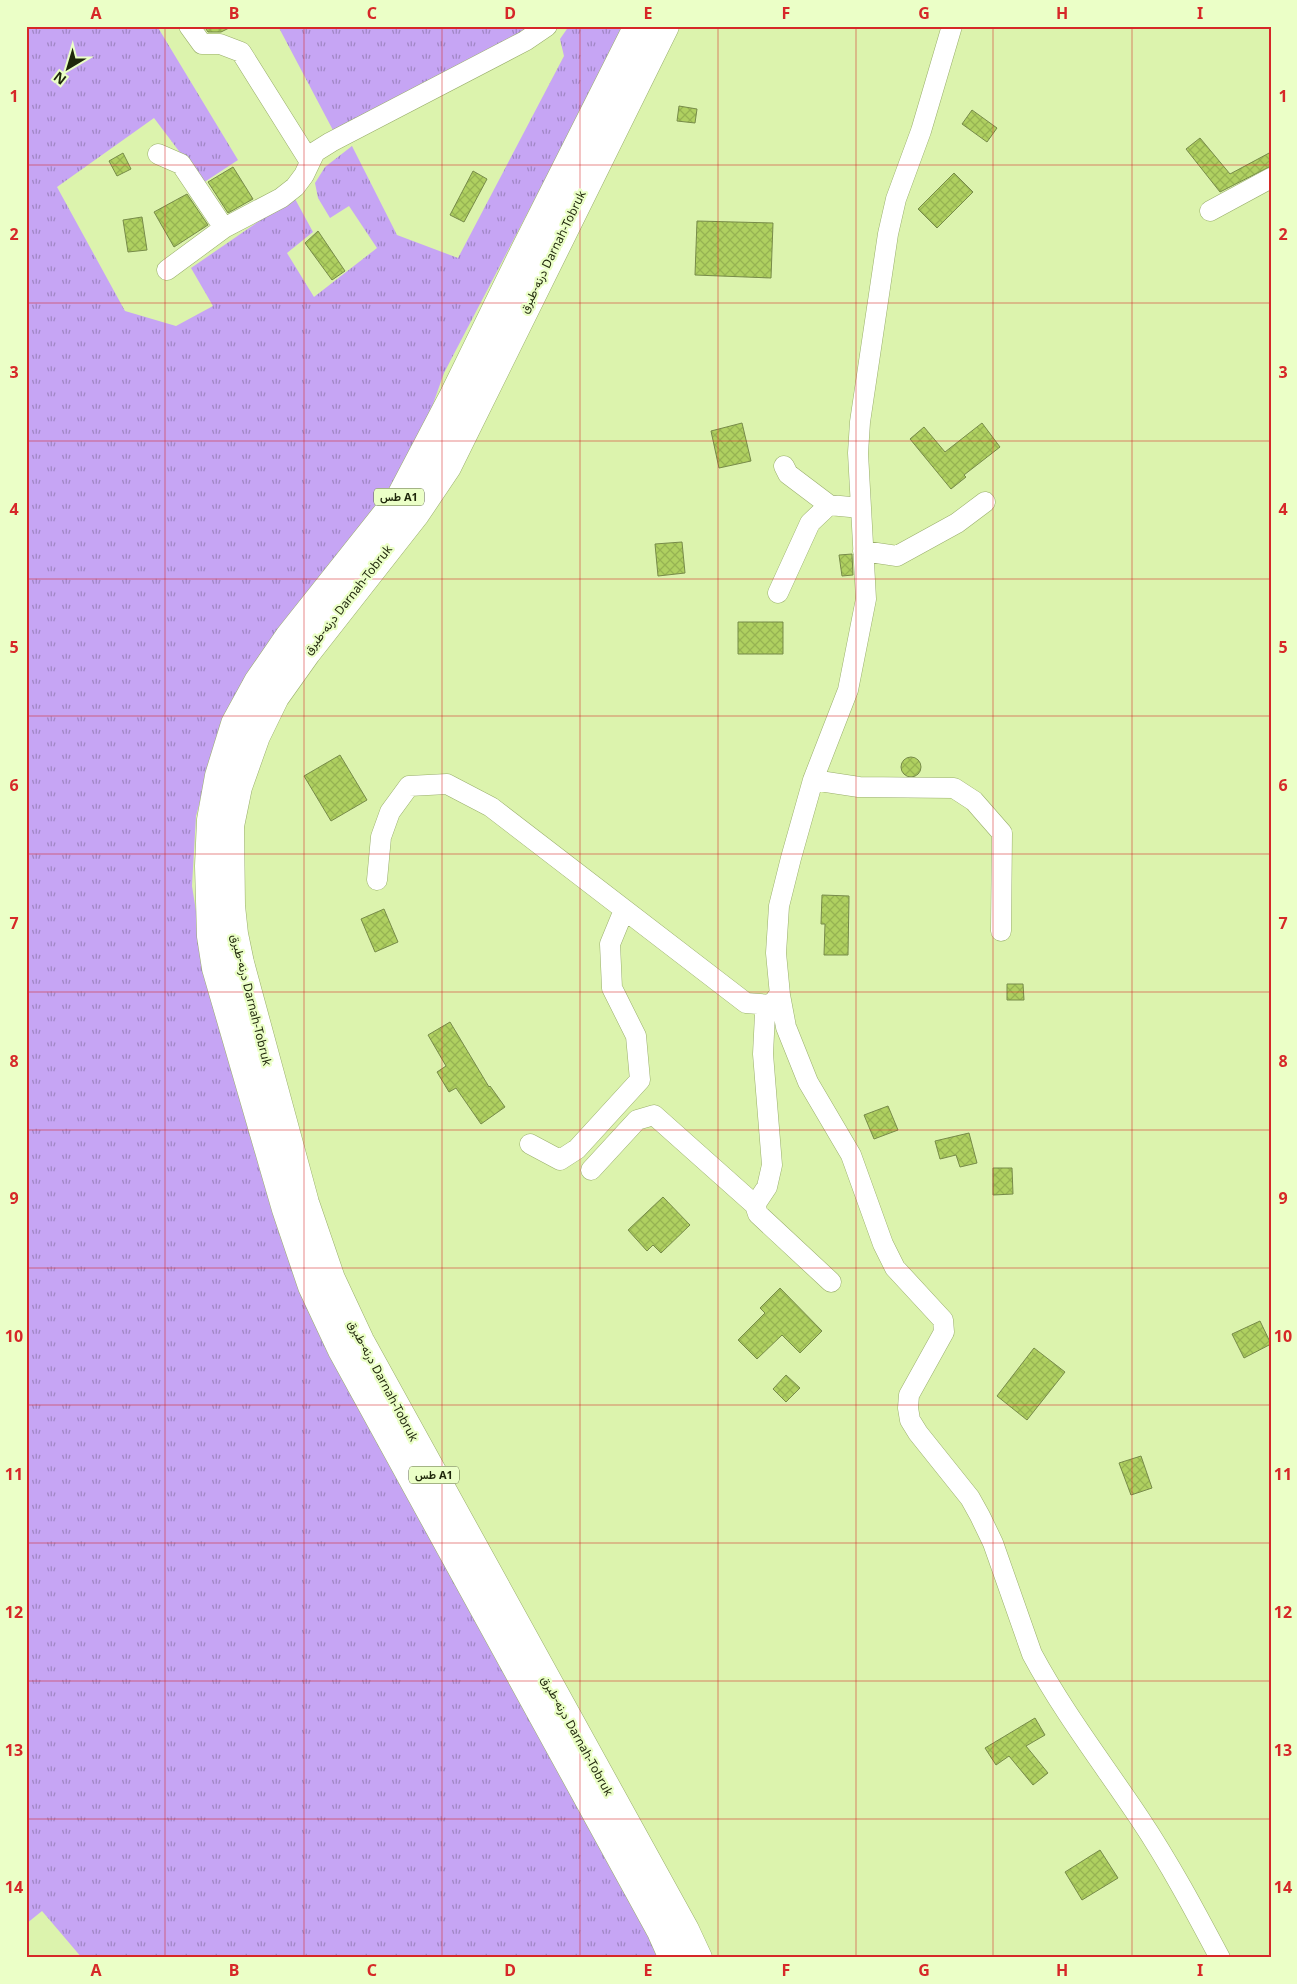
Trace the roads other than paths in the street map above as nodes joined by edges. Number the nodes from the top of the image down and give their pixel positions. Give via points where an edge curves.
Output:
1 (189, 26) edge
2 (548, 26) edge
3 (638, 26) edge
4 (665, 26) edge
5 (952, 26) edge
6 (158, 154) dead end
7 (310, 162) junction
8 (1271, 178) edge
9 (1210, 212) dead end
10 (224, 228) junction
11 (167, 270) dead end
12 (784, 466) dead end
13 (985, 502) dead end
14 (829, 505) junction
15 (861, 508) junction
16 (863, 551) junction
17 (778, 593) dead end
18 (813, 780) junction
19 (377, 880) dead end
20 (624, 910) junction
21 (1000, 931) dead end
22 (776, 1000) junction
23 (530, 1144) dead end
24 (591, 1170) dead end
25 (755, 1205) junction
26 (831, 1282) dead end
27 (673, 1958) edge
28 (698, 1958) edge
29 (1220, 1958) edge

1 - 7 street via 202,44 220,44 241,52
2 - 7 street via 331,142 315,152
3 - 27 highway, درنه-طبرق Darnah-Tobruk / طس A1 via 401,496 289,637 258,682 235,724 212,811 209,866 211,936 216,968 286,1209 312,1286 342,1350
4 - 28 highway, درنه-طبرق Darnah-Tobruk / طس A1 via 447,467 416,513 275,697 256,736 238,787 230,826 230,871 234,934 240,963 305,1203 331,1279 360,1341
5 - 15 street via 921,131 896,199 888,234 860,422
6 - 10 street via 181,164
7 - 10 street via 296,187
8 - 9 street
10 - 11 street
12 - 14 street via 788,474
13 - 16 street via 957,523 897,556
14 - 15 street
14 - 17 street via 810,523
15 - 16 street
16 - 18 street via 866,599 848,690
18 - 21 street via 859,787 954,788 974,801 1002,833
18 - 22 street via 779,906
19 - 20 street via 381,837 390,812 410,786 447,784 491,807
20 - 22 street via 746,1003
20 - 23 street via 610,944 612,988 636,1036 640,1080 577,1148 560,1160
22 - 25 street via 765,1014 763,1054 772,1165 767,1187
22 - 29 street via 808,1082 851,1155 895,1268 943,1320 944,1332 909,1395 910,1420 970,1498 993,1543 1032,1654 1054,1695 1142,1821
24 - 25 street via 637,1120 654,1115
25 - 26 street via 758,1214

